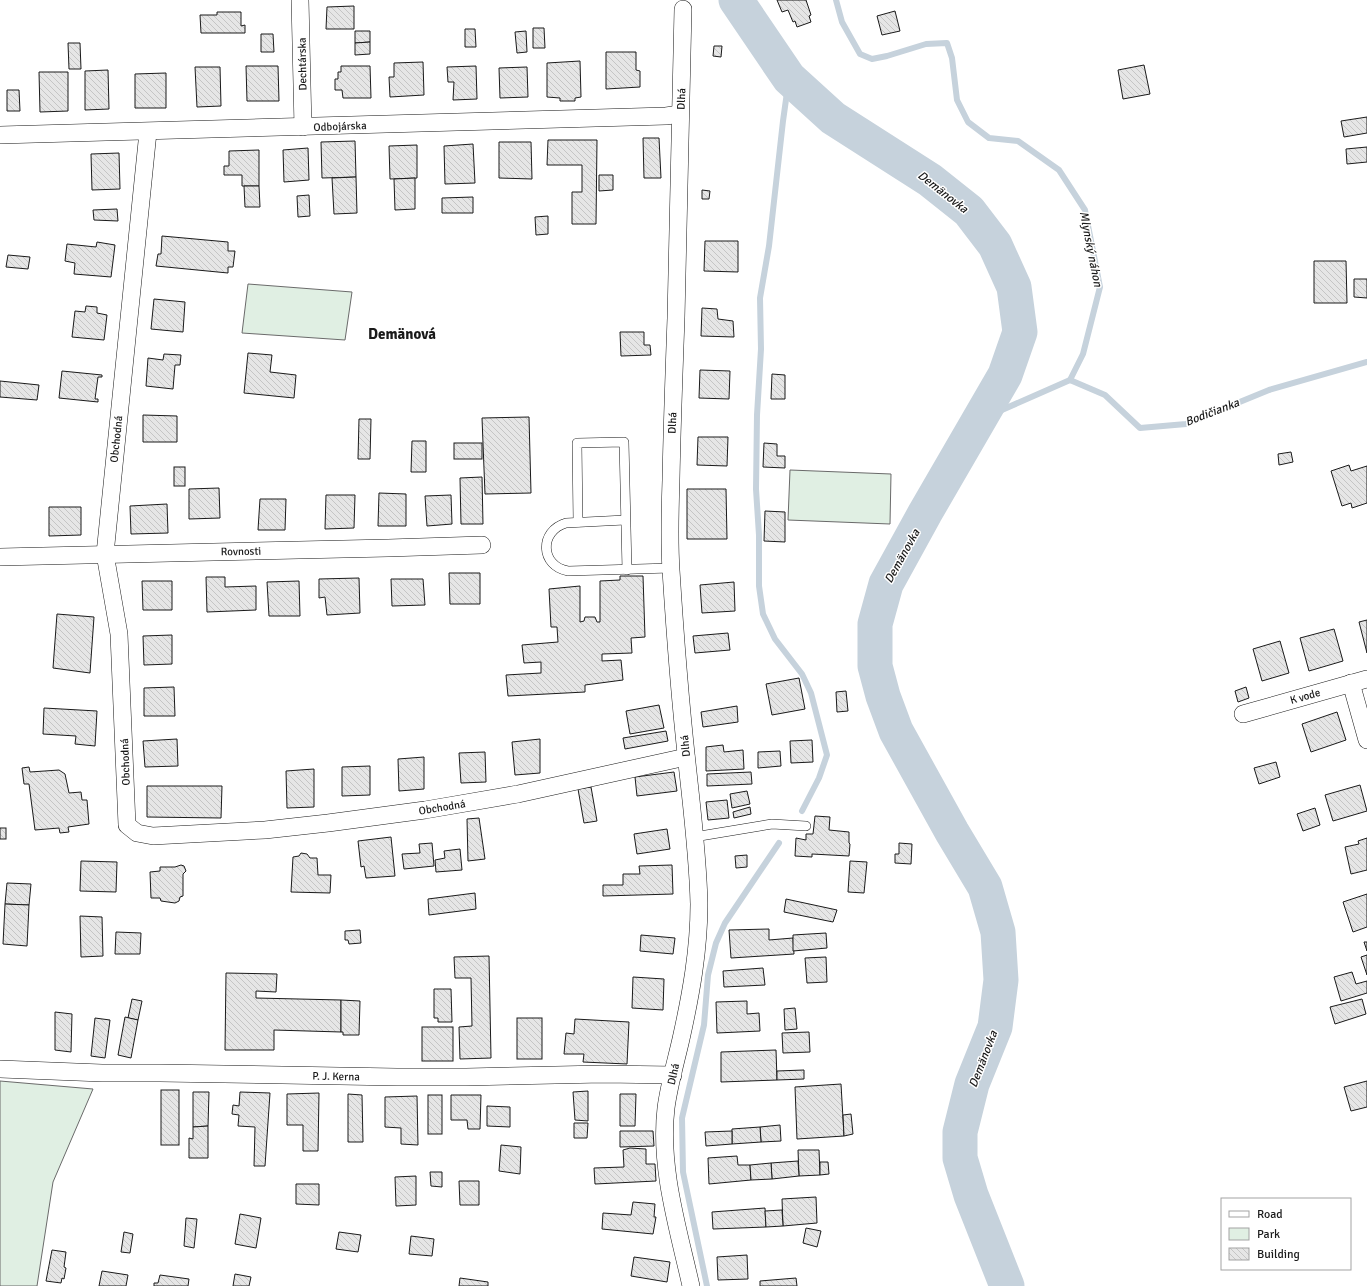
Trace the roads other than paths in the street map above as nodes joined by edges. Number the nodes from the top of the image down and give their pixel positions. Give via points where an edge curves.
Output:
1 (300, 0) edge
2 (684, 3) edge
3 (680, 114) junction
4 (304, 127) junction
5 (148, 132) junction
6 (0, 136) edge
7 (625, 520) junction
8 (578, 522) junction
9 (482, 545) dead end
10 (105, 554) junction
11 (0, 557) edge
12 (671, 568) junction
13 (628, 570) junction
14 (1359, 681) edge
15 (1243, 714) dead end
16 (1367, 740) edge
17 (686, 757) junction
18 (806, 826) dead end
19 (694, 836) junction
20 (0, 1069) edge
21 (673, 1075) junction
22 (691, 1286) edge

1 - 4 street, Dechtárska
2 - 3 street, Dlhá
3 - 4 street, Odbojárska
3 - 12 street, Dlhá
4 - 5 street, Odbojárska
5 - 6 street, Odbojárska
5 - 10 street, Obchodná
7 - 8 lane
7 - 8 lane via 624,442 577,443
7 - 13 lane
8 - 13 lane via 560,525 550,534 546,547 555,566 568,571
9 - 10 street, Rovnosti
10 - 11 street, Rovnosti
10 - 17 street, Obchodná via 120,634 126,818 127,825 136,833 153,836 265,830 328,823 491,799
12 - 13 lane
12 - 17 street, Dlhá
14 - 15 street, K vode
14 - 16 street
17 - 19 street, Dlhá
18 - 19 lane via 772,824
19 - 21 street, Dlhá via 699,932 689,1005
20 - 21 street, P. J. Kerna via 396,1077
21 - 22 street, Dlhá via 666,1111 665,1146 675,1215

